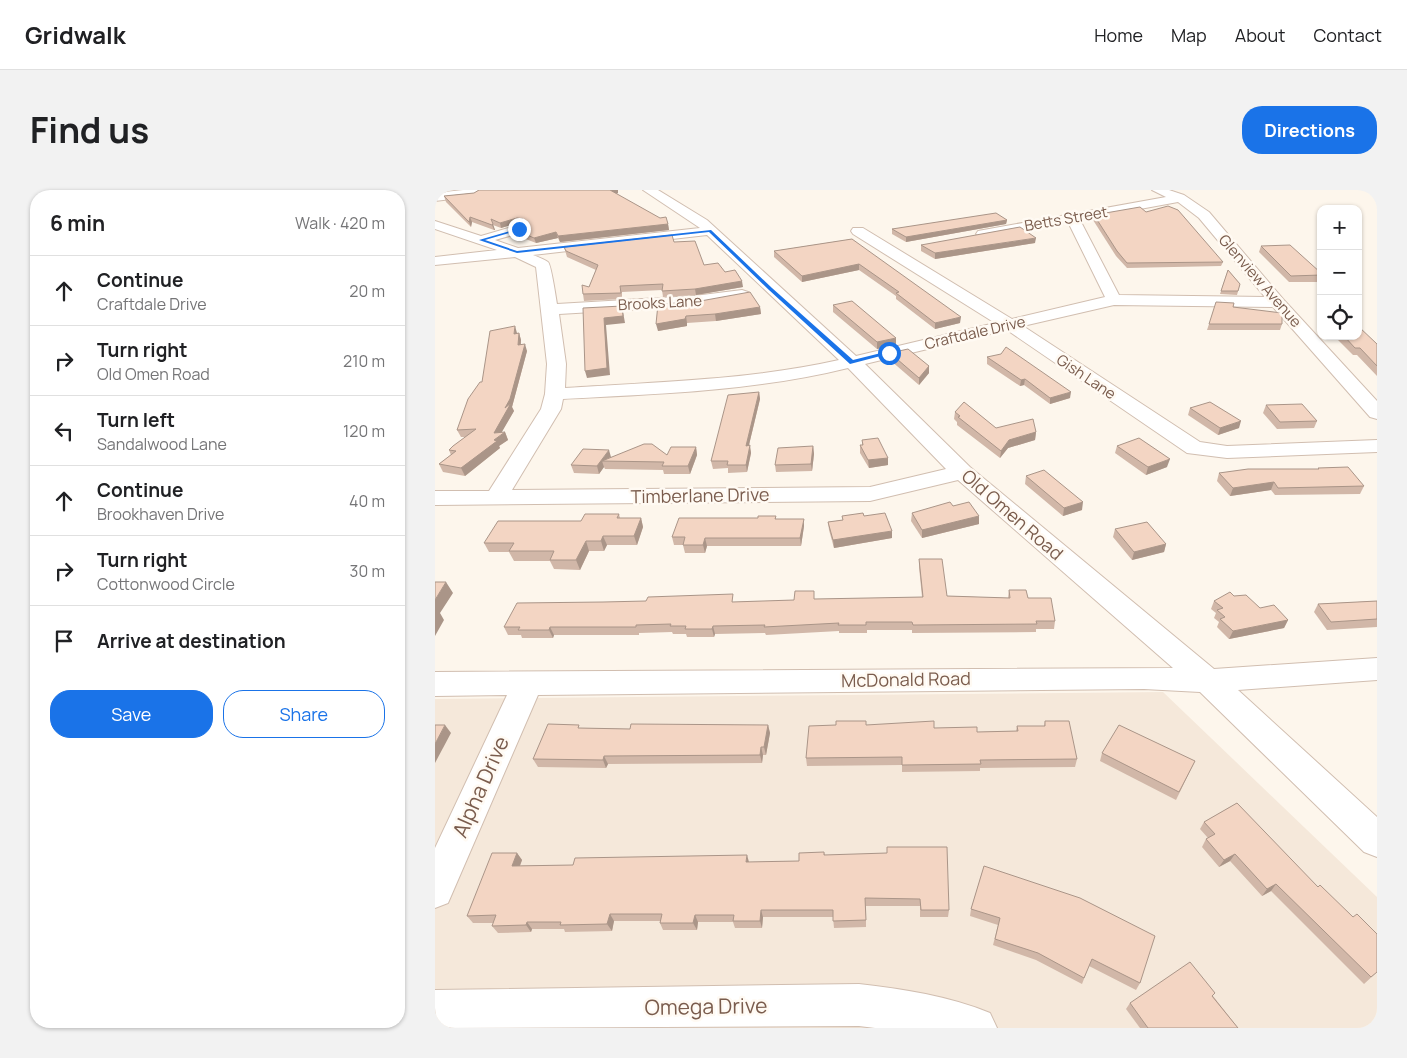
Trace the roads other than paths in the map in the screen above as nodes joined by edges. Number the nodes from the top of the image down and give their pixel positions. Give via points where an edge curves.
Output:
1 (649, 190) edge
2 (1158, 190) edge
3 (476, 192) edge
4 (435, 197) edge
5 (1180, 198) junction
6 (1072, 218) junction
7 (435, 225) edge
8 (519, 229) edge
9 (858, 230) dead end
10 (710, 231) junction
11 (968, 237) edge
12 (481, 240) junction
13 (912, 247) dead end
14 (893, 250) junction
15 (517, 252) junction
16 (435, 261) edge
17 (771, 289) junction
18 (1114, 300) junction
19 (1277, 302) junction
20 (549, 310) junction
21 (1009, 325) junction
22 (852, 362) junction
23 (555, 394) junction
24 (1377, 413) edge
25 (1377, 446) edge
26 (962, 472) junction
27 (435, 498) edge
28 (496, 498) junction
29 (1377, 669) edge
30 (1208, 682) junction
31 (435, 684) edge
32 (527, 684) junction
33 (1377, 840) edge
34 (435, 890) edge
35 (435, 1011) edge
36 (975, 1028) edge

1 - 10 street, Old Omen Road
2 - 5 street, Glenview Avenue
3 - 4 street
5 - 6 street, Betts Street
5 - 19 street, Glenview Avenue via 1204,215
6 - 11 street, Betts Street
6 - 18 street
7 - 12 street
8 - 12 street
9 - 14 street, Gish Lane
10 - 15 street
10 - 17 street, Old Omen Road
12 - 15 street
13 - 14 street
14 - 21 street, Gish Lane
15 - 16 street
15 - 20 street via 543,265
17 - 20 street, Brooks Lane via 696,302
17 - 22 street, Old Omen Road
18 - 19 street, Craftdale Drive
18 - 21 street, Craftdale Drive
19 - 24 street, Glenview Avenue
20 - 23 street via 558,368
21 - 22 street, Craftdale Drive
21 - 25 street, Gish Lane via 1195,448 1227,452
22 - 23 street, Craftdale Drive via 801,374 745,381
22 - 26 street, Old Omen Road
23 - 28 street via 551,409
26 - 28 street, Timberlane Drive via 870,494
26 - 30 street, Old Omen Road
27 - 28 street, Timberlane Drive
29 - 30 street, McDonald Road
30 - 32 street, McDonald Road via 1134,678
30 - 33 street, Old Omen Road
31 - 32 street, McDonald Road
32 - 34 street, Alpha Drive
35 - 36 street, Omega Drive via 859,1005 900,1009

